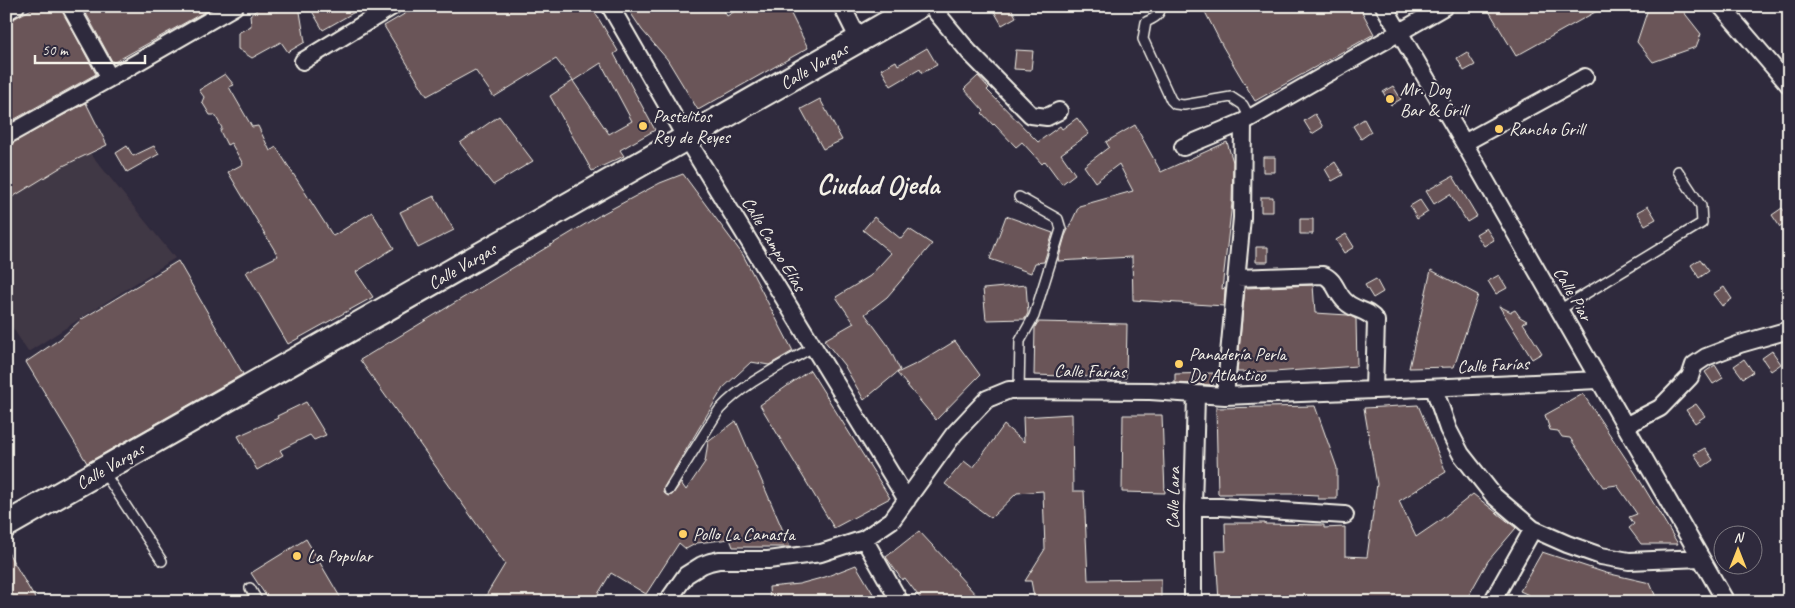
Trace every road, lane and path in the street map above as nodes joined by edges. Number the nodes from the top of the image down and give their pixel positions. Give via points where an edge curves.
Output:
1 (16, 6) edge
2 (70, 6) edge
3 (235, 6) edge
4 (393, 6) edge
5 (610, 6) edge
6 (842, 6) edge
7 (918, 6) edge
8 (931, 6) edge
9 (1161, 6) edge
10 (1384, 6) edge
11 (1445, 6) edge
12 (1721, 6) edge
13 (6, 12) edge
14 (1399, 33) junction
15 (859, 40) junction
16 (304, 61) dead end
17 (1585, 76) dead end
18 (110, 78) junction
19 (1789, 85) edge
20 (1058, 111) dead end
21 (1247, 120) junction
22 (6, 136) edge
23 (686, 138) junction
24 (1464, 143) junction
25 (1183, 147) dead end
26 (1678, 171) dead end
27 (1019, 197) dead end
28 (1237, 278) junction
29 (1559, 310) junction
30 (1789, 330) edge
31 (813, 347) junction
32 (1598, 380) junction
33 (1434, 388) junction
34 (1019, 390) junction
35 (1374, 390) junction
36 (1196, 395) junction
37 (1225, 396) junction
38 (1625, 426) junction
39 (102, 471) junction
40 (669, 490) dead end
41 (907, 500) junction
42 (1193, 507) junction
43 (1345, 515) dead end
44 (6, 526) edge
45 (1533, 529) junction
46 (864, 539) junction
47 (1701, 558) junction
48 (162, 561) dead end
49 (250, 588) dead end
50 (258, 602) edge
51 (667, 602) edge
52 (900, 602) edge
53 (1193, 602) edge
54 (1492, 602) edge
55 (1726, 602) edge

1 - 13 street
2 - 18 street
3 - 18 street
4 - 16 street
5 - 23 street, Calle Campo Elías
6 - 15 street
7 - 15 street, Calle Vargas
8 - 20 street via 968,52 1031,115 1047,117
9 - 21 lane via 1157,16 1146,22 1143,39 1171,100 1184,105 1231,97 1244,105
10 - 14 street, Calle Piar
11 - 14 street
12 - 19 street
14 - 21 street
14 - 24 street, Calle Piar
15 - 23 street, Calle Vargas
17 - 24 street
18 - 22 street
21 - 25 street
21 - 28 street
23 - 31 street, Calle Campo Elías
23 - 39 street, Calle Vargas
24 - 29 street, Calle Piar
26 - 29 lane via 1701,206 1702,223
27 - 34 lane via 1058,219 1061,229 1034,316 1020,341
28 - 35 street via 1329,277 1346,302 1372,315 1376,321
28 - 37 street
29 - 32 street, Calle Piar
30 - 38 street via 1706,357 1694,366 1690,377 1660,408
31 - 40 lane via 729,399
31 - 41 street, Calle Campo Elías
32 - 33 street, Calle Farías
32 - 38 street, Calle Piar
33 - 35 street, Calle Farías
33 - 45 street via 1448,429 1461,454 1494,496
34 - 36 street, Calle Farías via 1150,391
34 - 41 street, Calle Farías via 1009,390 987,399 954,434
35 - 37 street, Calle Farías
36 - 37 street, Calle Farías
36 - 42 street, Calle Lara
38 - 47 street, Calle Piar
39 - 44 street, Calle Vargas
39 - 48 lane
41 - 46 street, Calle Farías via 892,520
42 - 43 street
42 - 53 street, Calle Lara
45 - 47 street via 1601,556 1629,561
45 - 54 street
46 - 51 street, Calle Farías via 821,553 768,560 710,562 686,575
46 - 52 street
47 - 55 street, Calle Piar
49 - 50 lane

